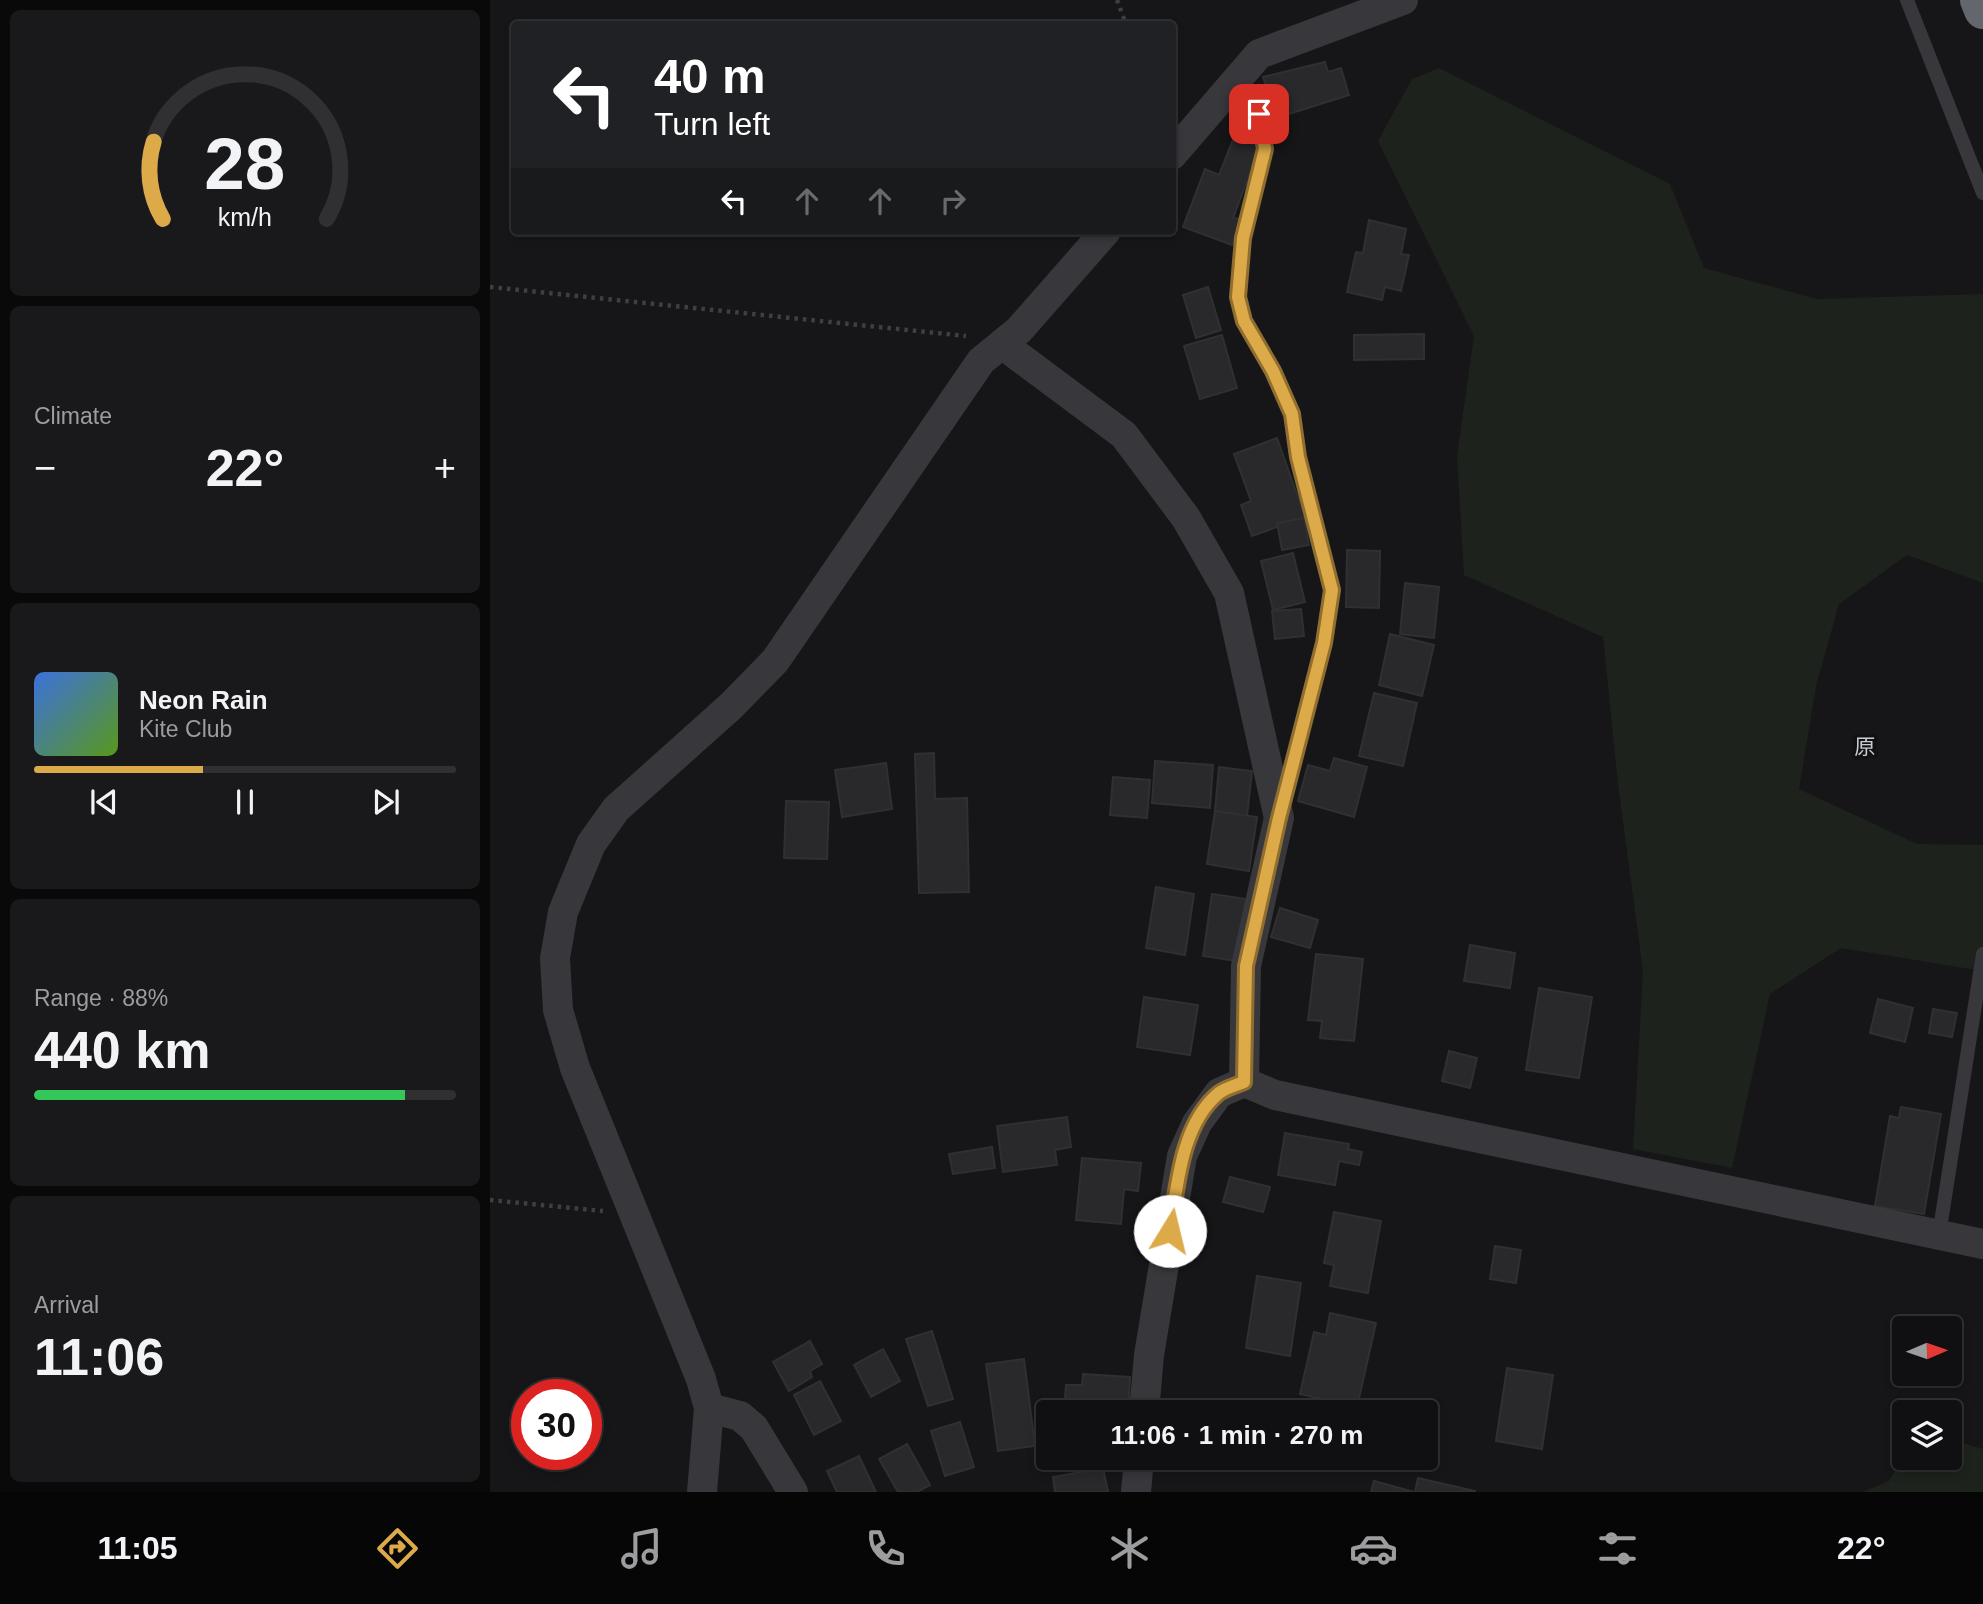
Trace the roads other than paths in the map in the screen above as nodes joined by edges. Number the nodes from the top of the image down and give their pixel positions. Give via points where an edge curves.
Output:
1 (1403, 0) edge
2 (1907, 0) edge
3 (1979, 0) edge
4 (1983, 10) edge
5 (1238, 79) junction
6 (1176, 150) edge
7 (1983, 193) edge
8 (1102, 235) edge
9 (1002, 344) junction
10 (1279, 818) junction
11 (1983, 954) edge
12 (1244, 1082) junction
13 (1940, 1235) junction
14 (1983, 1244) edge
15 (1145, 1400) edge
16 (709, 1408) junction
17 (1138, 1470) edge
18 (702, 1492) edge
19 (793, 1492) edge
20 (1136, 1492) edge

1 - 5 street via 1259,54
2 - 7 lane
3 - 4 highway
5 - 6 street
5 - 10 lane via 1259,114 1265,149 1243,238 1238,297 1244,321 1292,414 1298,457 1332,590 1324,643
8 - 9 street
9 - 10 street via 1124,435 1204,550 1229,593
9 - 16 street via 981,361 775,661 616,809 575,877 563,912 555,958 558,1010 575,1068
10 - 12 street via 1246,966
11 - 13 lane
12 - 13 street via 1275,1095
12 - 15 street via 1219,1093 1197,1123 1182,1156
13 - 14 street
16 - 18 street
16 - 19 street via 740,1416 754,1428
17 - 20 street

